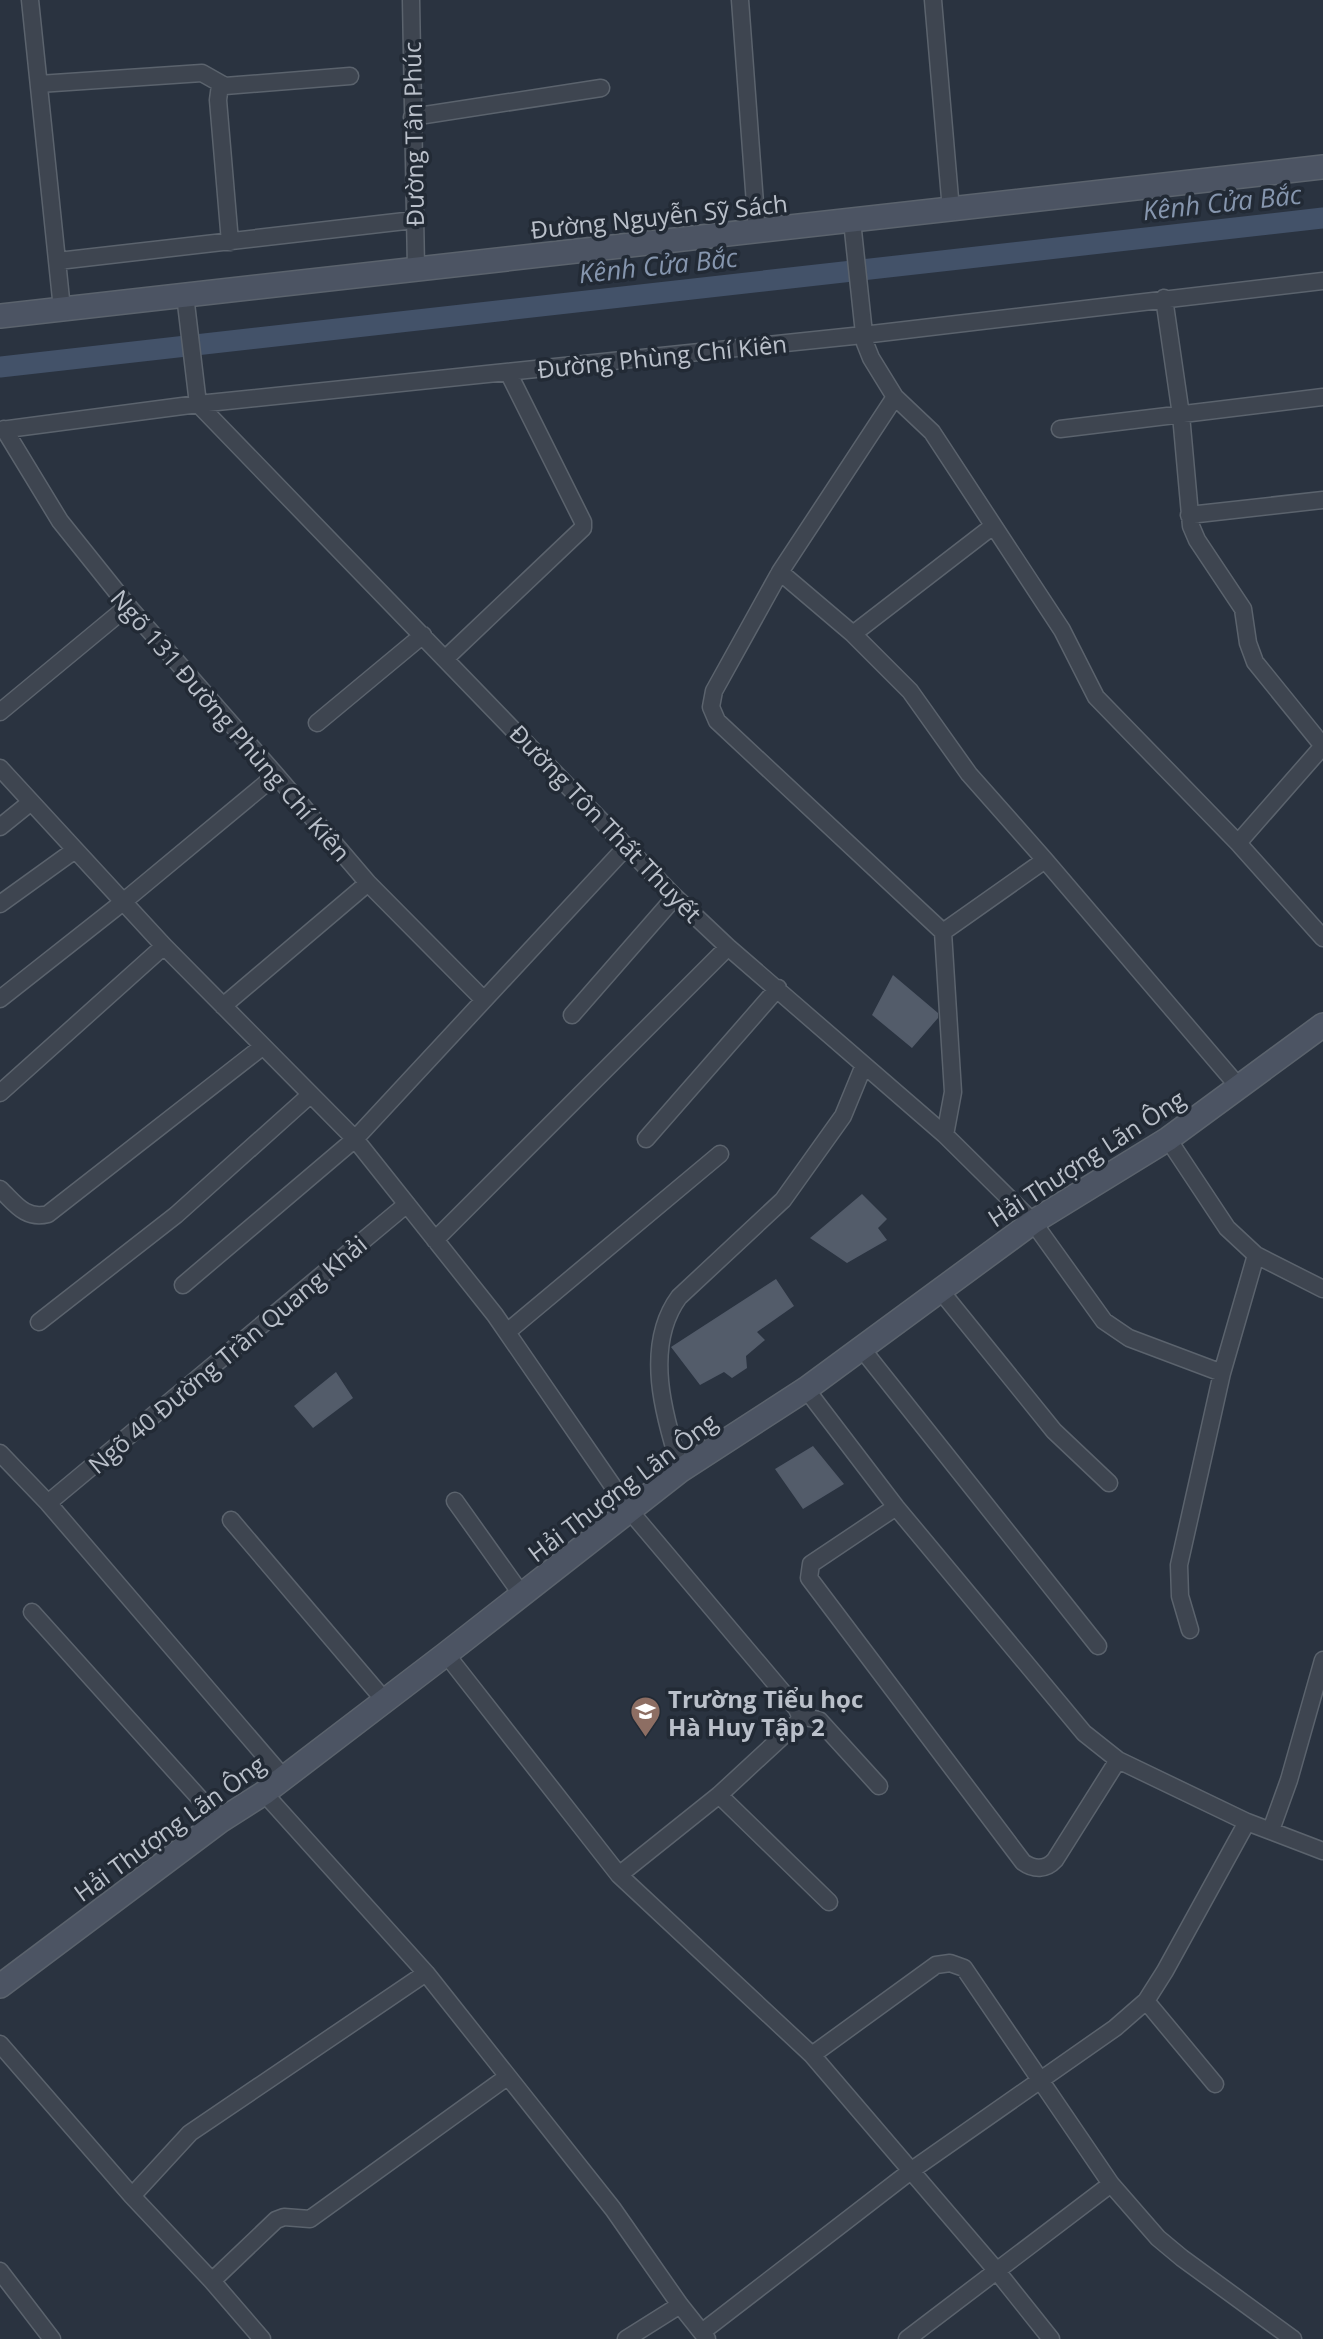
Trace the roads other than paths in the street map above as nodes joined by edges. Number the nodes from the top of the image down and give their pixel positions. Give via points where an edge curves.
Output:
1 (30, 0) edge
2 (411, 0) edge
3 (740, 0) edge
4 (933, 0) edge
5 (350, 76) dead end
6 (39, 84) junction
7 (220, 85) junction
8 (601, 88) dead end
9 (412, 117) junction
10 (1323, 167) edge
11 (950, 210) junction
12 (414, 220) junction
13 (852, 221) junction
14 (757, 231) junction
15 (230, 242) junction
16 (58, 261) junction
17 (416, 268) junction
18 (1323, 281) edge
19 (185, 295) junction
20 (1164, 298) junction
21 (62, 309) junction
22 (0, 316) edge
23 (863, 335) junction
24 (508, 372) junction
25 (895, 397) junction
26 (1323, 397) edge
27 (198, 404) junction
28 (1181, 415) junction
29 (2, 429) edge
30 (1060, 429) dead end
31 (1323, 500) edge
32 (1189, 515) junction
33 (993, 526) junction
34 (780, 572) junction
35 (128, 606) junction
36 (853, 634) junction
37 (423, 635) junction
38 (446, 658) junction
39 (0, 712) edge
40 (317, 723) dead end
41 (1323, 746) edge
42 (0, 768) edge
43 (276, 775) junction
44 (31, 802) junction
45 (0, 827) edge
46 (1238, 843) junction
47 (627, 846) junction
48 (75, 850) junction
49 (1045, 860) junction
50 (368, 883) junction
51 (675, 897) junction
52 (123, 902) junction
53 (0, 904) edge
54 (943, 932) junction
55 (1323, 938) edge
56 (164, 946) junction
57 (728, 947) junction
58 (778, 988) junction
59 (0, 999) edge
60 (484, 1000) junction
61 (223, 1006) junction
62 (572, 1015) dead end
63 (1323, 1025) edge
64 (262, 1047) junction
65 (864, 1065) junction
66 (1238, 1086) junction
67 (0, 1093) edge
68 (310, 1095) junction
69 (945, 1135) junction
70 (355, 1139) junction
71 (646, 1139) dead end
72 (1168, 1139) junction
73 (720, 1154) dead end
74 (0, 1189) edge
75 (407, 1204) junction
76 (1033, 1222) junction
77 (435, 1240) junction
78 (1256, 1255) junction
79 (183, 1285) dead end
80 (1323, 1289) edge
81 (940, 1290) junction
82 (39, 1322) dead end
83 (507, 1332) junction
84 (862, 1349) junction
85 (1222, 1373) junction
86 (806, 1389) junction
87 (0, 1453) edge
88 (681, 1470) junction
89 (1109, 1483) dead end
90 (455, 1501) dead end
91 (48, 1503) junction
92 (896, 1507) junction
93 (630, 1511) junction
94 (231, 1520) dead end
95 (522, 1595) junction
96 (32, 1612) dead end
97 (1190, 1630) dead end
98 (1098, 1646) dead end
99 (446, 1654) junction
100 (1323, 1660) edge
101 (385, 1701) junction
102 (800, 1716) junction
103 (1118, 1760) junction
104 (283, 1777) junction
105 (879, 1786) dead end
106 (264, 1793) junction
107 (719, 1795) junction
108 (220, 1821) junction
109 (1247, 1822) junction
110 (1272, 1830) junction
111 (1323, 1851) edge
112 (619, 1875) junction
113 (829, 1902) dead end
114 (426, 1973) junction
115 (0, 1986) edge
116 (1146, 2001) junction
117 (0, 2044) edge
118 (811, 2055) junction
119 (507, 2077) junction
120 (1041, 2079) junction
121 (1215, 2084) dead end
122 (912, 2170) junction
123 (1111, 2184) junction
124 (132, 2196) junction
125 (996, 2270) junction
126 (0, 2271) edge
127 (212, 2281) junction
128 (680, 2305) junction
129 (705, 2336) edge
130 (52, 2339) edge
131 (262, 2339) edge
132 (626, 2339) edge
133 (907, 2339) edge
134 (1051, 2339) edge
135 (1293, 2339) edge

1 - 6 street
2 - 9 street, Đường Tân Phúc
3 - 14 street
4 - 11 street
5 - 7 street
6 - 7 street via 202,73
6 - 16 street
7 - 15 street
8 - 9 street
9 - 12 street, Đường Tân Phúc
10 - 11 street, Đường Nguyễn Sỹ Sách
11 - 13 street, Đường Nguyễn Sỹ Sách
12 - 15 street
12 - 17 street, Đường Tân Phúc
13 - 14 street, Đường Nguyễn Sỹ Sách
13 - 23 street
14 - 17 street, Đường Nguyễn Sỹ Sách
15 - 16 street
16 - 21 street
17 - 19 street, Đường Nguyễn Sỹ Sách
18 - 20 street, Đường Phùng Chí Kiên
19 - 21 street, Đường Nguyễn Sỹ Sách
19 - 27 street
20 - 23 street, Đường Phùng Chí Kiên
20 - 28 street
21 - 22 street, Đường Nguyễn Sỹ Sách
23 - 24 street, Đường Phùng Chí Kiên
23 - 25 street
24 - 27 street, Đường Phùng Chí Kiên
24 - 38 street via 583,528
25 - 33 street via 932,432
25 - 34 street
26 - 28 street
27 - 29 street, Đường Phùng Chí Kiên
27 - 37 street, Đường Tôn Thất Thuyết
28 - 30 street
28 - 32 street
29 - 35 street, Ngõ 131 Đường Phùng Chí Kiên via 60,521
31 - 32 street
32 - 41 street via 1197,540 1242,609 1255,662
33 - 36 street
33 - 46 street via 1062,630 1096,697
34 - 36 street
34 - 54 street via 714,691 713,714
35 - 39 street
35 - 43 street, Ngõ 131 Đường Phùng Chí Kiên
36 - 49 street via 910,691 969,774
37 - 38 street, Đường Tôn Thất Thuyết
37 - 40 street
38 - 47 street, Đường Tôn Thất Thuyết
41 - 46 street
42 - 44 street
43 - 50 street, Ngõ 131 Đường Phùng Chí Kiên
43 - 52 street
44 - 45 street
44 - 48 street
46 - 55 street
47 - 51 street, Đường Tôn Thất Thuyết
47 - 60 street
48 - 52 street
48 - 53 street
49 - 54 street
49 - 66 street
50 - 60 street, Ngõ 131 Đường Phùng Chí Kiên
50 - 61 street
51 - 57 street, Đường Tôn Thất Thuyết
51 - 62 street
52 - 56 street
52 - 59 street
54 - 69 street via 953,1092
56 - 61 street
56 - 67 street
57 - 58 street, Đường Tôn Thất Thuyết
57 - 77 street
58 - 65 street, Đường Tôn Thất Thuyết
58 - 71 street
60 - 70 street
61 - 64 street
63 - 66 street, Hải Thượng Lãn Ông
64 - 68 street
64 - 74 street via 48,1214 33,1217 24,1213
65 - 69 street, Đường Tôn Thất Thuyết
65 - 88 street via 843,1116 783,1200 667,1313 661,1339 661,1385
66 - 72 street, Hải Thượng Lãn Ông
68 - 70 street
68 - 82 street via 176,1215
69 - 76 street, Đường Tôn Thất Thuyết
70 - 75 street
70 - 79 street
72 - 76 street, Hải Thượng Lãn Ông
72 - 78 street via 1227,1228
73 - 83 street
75 - 77 street
75 - 91 street, Ngõ 40 Đường Trần Quang Khải
76 - 81 street, Hải Thượng Lãn Ông
76 - 85 street, Đường Tôn Thất Thuyết via 1104,1321 1119,1333
77 - 83 street
78 - 80 street
78 - 85 street
81 - 84 street, Hải Thượng Lãn Ông
81 - 89 street via 1054,1431
83 - 93 street
84 - 86 street, Hải Thượng Lãn Ông
84 - 98 street
85 - 97 street via 1178,1566 1180,1596
86 - 88 street, Hải Thượng Lãn Ông
86 - 92 street
87 - 91 street
88 - 93 street, Hải Thượng Lãn Ông
90 - 95 street
91 - 104 street
92 - 103 street via 1071,1718
92 - 103 street via 811,1564 809,1578 1023,1862 1040,1868 1055,1860
93 - 95 street, Hải Thượng Lãn Ông
93 - 102 street
94 - 101 street
95 - 99 street, Hải Thượng Lãn Ông
96 - 108 street
99 - 101 street, Hải Thượng Lãn Ông
99 - 112 street
100 - 110 street
101 - 104 street, Hải Thượng Lãn Ông
102 - 105 street via 819,1720
102 - 107 street
103 - 109 street
104 - 106 street, Hải Thượng Lãn Ông
106 - 108 street, Hải Thượng Lãn Ông
106 - 114 street
107 - 112 street
107 - 113 street
108 - 115 street, Hải Thượng Lãn Ông
109 - 110 street
109 - 116 street
110 - 111 street
112 - 118 street
114 - 119 street
114 - 124 street via 190,2133
116 - 120 street
116 - 121 street
117 - 124 street
118 - 120 street via 931,1968 950,1963 969,1973
118 - 122 street
119 - 127 street via 310,2219 276,2220
119 - 128 street via 613,2209
120 - 122 street
120 - 123 street
122 - 125 street
122 - 129 street
123 - 125 street
123 - 135 street via 1172,2250
124 - 127 street
125 - 133 street
125 - 134 street
126 - 130 street
127 - 131 street
128 - 129 street
128 - 132 street

